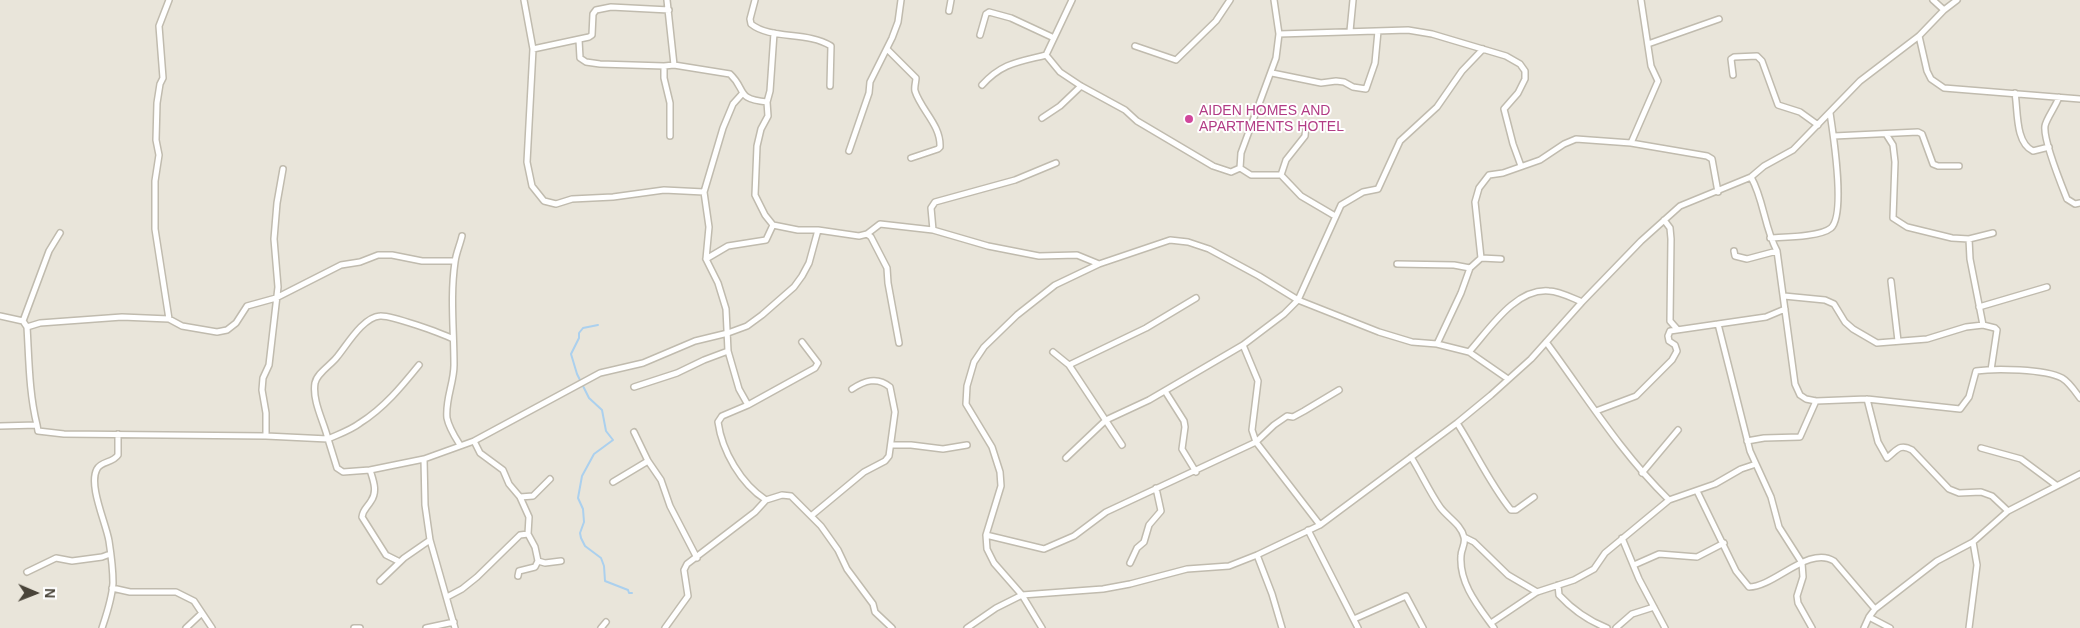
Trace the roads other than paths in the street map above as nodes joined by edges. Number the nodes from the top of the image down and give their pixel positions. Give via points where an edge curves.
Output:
1 (170, 0) edge
2 (524, 0) edge
3 (667, 0) edge
4 (755, 0) edge
5 (902, 0) edge
6 (951, 0) edge
7 (1072, 0) edge
8 (1230, 0) edge
9 (1274, 0) edge
10 (1353, 0) edge
11 (1641, 0) edge
12 (1933, 0) edge
13 (1957, 0) edge
14 (669, 10) junction
15 (1944, 10) junction
16 (949, 11) dead end
17 (1719, 19) dead end
18 (1350, 31) junction
19 (1378, 31) junction
20 (774, 33) junction
21 (1279, 34) junction
22 (980, 35) dead end
23 (1919, 36) junction
24 (1054, 38) junction
25 (579, 40) junction
26 (1648, 44) junction
27 (1135, 46) dead end
28 (533, 49) junction
29 (887, 49) junction
30 (1483, 49) junction
31 (1046, 55) junction
32 (674, 64) junction
33 (664, 66) junction
34 (1272, 73) junction
35 (1733, 75) dead end
36 (982, 85) dead end
37 (830, 86) dead end
38 (1081, 86) junction
39 (742, 94) junction
40 (2015, 94) junction
41 (2059, 97) junction
42 (2080, 99) edge
43 (767, 102) junction
44 (1830, 113) junction
45 (1042, 118) dead end
46 (1306, 125) dead end
47 (1818, 125) junction
48 (1886, 134) junction
49 (670, 136) dead end
50 (1834, 136) junction
51 (1631, 143) junction
52 (2049, 147) junction
53 (849, 151) dead end
54 (912, 158) dead end
55 (1056, 163) dead end
56 (1521, 166) junction
57 (1959, 166) dead end
58 (1240, 168) junction
59 (283, 169) dead end
60 (1281, 176) junction
61 (1751, 177) junction
62 (704, 192) junction
63 (1718, 192) junction
64 (2080, 203) edge
65 (1335, 216) junction
66 (1664, 220) junction
67 (773, 225) junction
68 (818, 230) junction
69 (933, 230) junction
70 (60, 233) dead end
71 (1992, 233) dead end
72 (867, 234) junction
73 (462, 236) dead end
74 (1770, 238) junction
75 (1969, 239) junction
76 (1734, 251) dead end
77 (1777, 251) junction
78 (1481, 258) junction
79 (1501, 258) dead end
80 (706, 259) junction
81 (455, 261) junction
82 (1099, 264) junction
83 (1397, 264) dead end
84 (1470, 268) junction
85 (1892, 281) dead end
86 (2047, 287) dead end
87 (1784, 296) junction
88 (276, 298) junction
89 (1196, 298) dead end
90 (1298, 300) junction
91 (1582, 302) junction
92 (1979, 307) junction
93 (1785, 309) junction
94 (0, 316) edge
95 (169, 319) junction
96 (23, 321) junction
97 (1718, 324) junction
98 (1983, 325) junction
99 (27, 326) junction
100 (1677, 329) junction
101 (728, 333) junction
102 (453, 339) junction
103 (1898, 341) junction
104 (802, 342) dead end
105 (1546, 342) junction
106 (899, 343) dead end
107 (1437, 344) junction
108 (1243, 345) junction
109 (728, 351) junction
110 (1053, 352) dead end
111 (1469, 352) junction
112 (419, 365) dead end
113 (1069, 365) junction
114 (1991, 370) junction
115 (1508, 379) junction
116 (634, 388) dead end
117 (852, 389) dead end
118 (1339, 390) dead end
119 (1165, 391) junction
120 (2080, 398) edge
121 (1867, 399) junction
122 (1816, 401) junction
123 (748, 405) junction
124 (1596, 411) junction
125 (1106, 420) junction
126 (1457, 423) junction
127 (37, 425) junction
128 (0, 426) edge
129 (1678, 430) dead end
130 (634, 432) dead end
131 (118, 434) junction
132 (266, 436) junction
133 (328, 439) junction
134 (474, 441) junction
135 (1746, 441) junction
136 (1256, 442) junction
137 (460, 445) junction
138 (892, 445) junction
139 (967, 445) dead end
140 (1122, 445) dead end
141 (1981, 448) dead end
142 (1411, 457) junction
143 (1066, 458) dead end
144 (424, 459) junction
145 (648, 461) junction
146 (1756, 464) junction
147 (370, 470) junction
148 (1196, 472) junction
149 (1642, 473) junction
150 (2080, 474) edge
151 (550, 479) dead end
152 (613, 482) dead end
153 (2056, 485) junction
154 (1156, 488) junction
155 (1697, 491) junction
156 (520, 497) junction
157 (1534, 497) dead end
158 (766, 500) junction
159 (1669, 500) junction
160 (2008, 511) junction
161 (811, 516) junction
162 (1320, 525) junction
163 (1308, 530) junction
164 (528, 534) junction
165 (986, 535) junction
166 (1464, 537) junction
167 (1622, 538) junction
168 (430, 540) junction
169 (1973, 542) junction
170 (1724, 543) junction
171 (110, 554) junction
172 (1257, 556) junction
173 (697, 558) junction
174 (538, 561) junction
175 (561, 561) dead end
176 (400, 562) junction
177 (1130, 563) dead end
178 (1802, 563) junction
179 (1634, 565) junction
180 (27, 572) dead end
181 (518, 576) dead end
182 (380, 581) dead end
183 (1558, 585) junction
184 (112, 588) junction
185 (1537, 592) junction
186 (1022, 594) junction
187 (446, 597) junction
188 (1654, 608) junction
189 (1875, 609) junction
190 (202, 613) junction
191 (1869, 618) junction
192 (1354, 619) junction
193 (606, 622) dead end
194 (455, 625) edge
195 (1493, 626) edge
196 (102, 628) edge
197 (186, 628) edge
198 (212, 628) edge
199 (354, 628) edge
200 (360, 628) edge
201 (426, 628) edge
202 (601, 628) edge
203 (665, 628) edge
204 (892, 628) edge
205 (967, 628) edge
206 (1042, 628) edge
207 (1282, 628) edge
208 (1358, 628) edge
209 (1424, 628) edge
210 (1607, 628) edge
211 (1616, 628) edge
212 (1665, 628) edge
213 (1812, 628) edge
214 (1864, 628) edge
215 (1890, 628) edge
216 (1968, 628) edge

1 - 95 street via 159,26 163,78 157,103 156,140 160,156 155,180 155,229
2 - 28 street
3 - 14 street
4 - 20 street via 751,24
5 - 29 street via 898,22
6 - 16 street
7 - 24 street
8 - 27 street via 1216,21 1176,60
9 - 21 street
10 - 18 street
11 - 26 street
12 - 15 street
13 - 15 street
14 - 25 street via 612,7 596,10 592,35
14 - 32 street
15 - 23 street
17 - 26 street
18 - 19 street
18 - 21 street
19 - 30 street via 1408,30
19 - 34 street via 1375,63 1366,89 1344,82 1321,83
20 - 37 street via 800,35 831,46
20 - 43 street
21 - 34 street
22 - 24 street via 989,12
23 - 40 street via 1927,71 1944,88
23 - 44 street via 1860,81
24 - 31 street
25 - 28 street
25 - 33 street via 580,58 586,62
26 - 51 street via 1650,66 1658,81
28 - 62 street via 527,162 532,186 544,201 556,204 664,190
29 - 53 street via 870,82
29 - 54 street via 916,78 915,90 933,122 940,143 938,149
30 - 56 street via 1506,56 1525,71 1526,79 1504,109
30 - 65 street via 1462,71 1437,107 1400,141 1378,189 1363,192 1344,203
31 - 36 street via 994,72
31 - 38 street via 1060,72
32 - 33 street
32 - 39 street via 730,74 736,79
33 - 49 street via 670,103
34 - 58 street via 1241,153
35 - 47 street via 1731,59 1758,56 1778,105 1800,112
38 - 45 street
38 - 58 street via 1213,166 1231,172
39 - 43 street via 752,100
39 - 62 street via 733,104 723,128
40 - 41 street
40 - 52 street via 2018,129 2026,146 2033,151
41 - 42 street
41 - 52 street via 2044,128
43 - 67 street via 768,116 757,146 756,195
44 - 47 street
44 - 50 street
46 - 60 street via 1305,136 1286,160
47 - 61 street via 1793,150
48 - 50 street
48 - 57 street via 1918,132 1922,134 1933,164
48 - 75 street via 1895,162 1893,218 1907,227
50 - 74 street via 1838,199 1835,223 1830,229 1813,234
51 - 56 street via 1576,139 1540,160
51 - 63 street via 1707,156 1712,159
52 - 64 street via 2067,199
55 - 69 street via 1015,180 935,202 931,208
56 - 78 street via 1489,175 1479,188 1475,202
58 - 60 street via 1251,175
59 - 88 street via 274,239
60 - 65 street via 1301,196
61 - 63 street
61 - 74 street via 1761,198
62 - 80 street via 709,226
63 - 66 street via 1680,206
65 - 90 street
66 - 91 street
66 - 100 street via 1672,239 1670,321
67 - 68 street
67 - 80 street via 766,240 728,246
68 - 72 street via 859,236
68 - 101 street via 809,264 794,287 762,316
69 - 72 street via 880,224
69 - 82 street via 999,248 1040,256 1076,255
70 - 96 street via 49,251
71 - 75 street
72 - 106 street via 887,268
73 - 81 street
74 - 77 street
75 - 92 street
76 - 77 street via 1735,256 1747,260
77 - 87 street
78 - 79 street
78 - 84 street
80 - 101 street via 726,309
81 - 88 street via 422,261 378,255 341,265
81 - 102 street
82 - 90 street via 1170,240 1188,242 1208,249
82 - 165 street via 1055,285 1017,315 984,347 974,362 966,404 992,447 1001,486
83 - 84 street
84 - 107 street
85 - 103 street
86 - 92 street
87 - 93 street
87 - 103 street via 1825,300 1834,304 1845,322 1866,338 1877,343
88 - 95 street via 247,306 228,330 217,332 182,326
88 - 132 street via 269,365 262,390
89 - 113 street via 1146,328
90 - 107 street via 1412,342
90 - 108 street
91 - 105 street
91 - 111 street via 1550,290 1529,293 1496,320
92 - 98 street
93 - 97 street via 1766,317
93 - 122 street via 1795,384 1800,395
94 - 96 street
95 - 99 street via 122,317 40,322
96 - 99 street
97 - 100 street
97 - 135 street
98 - 103 street via 1927,339
98 - 114 street via 1997,330
99 - 127 street via 31,401
100 - 124 street via 1670,331 1668,336 1676,351 1672,360 1644,389 1636,396
101 - 109 street
101 - 134 street via 695,341 644,363 600,373
102 - 133 street via 390,317 373,317 356,331 317,378 314,394
102 - 137 street via 453,384 447,418
104 - 123 street via 818,366
105 - 115 street
105 - 124 street
107 - 111 street
108 - 119 street
108 - 136 street via 1258,381 1252,430
109 - 116 street
109 - 123 street via 739,389
110 - 113 street
111 - 115 street
112 - 133 street via 375,412
113 - 125 street
114 - 120 street via 2024,370 2054,375 2063,379
114 - 121 street via 1976,371 1969,397 1960,409
115 - 126 street
117 - 138 street via 864,380 884,382 890,387 895,412
118 - 136 street via 1293,417 1287,416
119 - 125 street
119 - 148 street via 1186,426 1182,449
121 - 122 street
121 - 160 street via 1878,442 1887,458 1905,446 1949,489 1959,493 1982,492 1992,496
122 - 135 street via 1800,437
123 - 158 street via 722,416 718,422 719,429 725,450 756,494
124 - 149 street
125 - 140 street
125 - 143 street
126 - 142 street
126 - 157 street via 1511,510
127 - 128 street
127 - 131 street via 38,431
129 - 149 street
130 - 145 street
131 - 132 street
131 - 171 street via 118,455 100,464 94,481
132 - 133 street
133 - 147 street via 337,468 343,472
134 - 137 street
134 - 156 street via 480,453 503,470
135 - 146 street
136 - 148 street
136 - 162 street
137 - 144 street
138 - 139 street via 943,449
138 - 161 street via 885,461 864,472
141 - 153 street via 2021,459
142 - 162 street
142 - 166 street via 1441,509
144 - 147 street
144 - 168 street
145 - 152 street
145 - 173 street via 662,480 670,506
146 - 155 street
146 - 178 street via 1771,497 1779,527
147 - 176 street via 375,493 364,508 362,518 386,555
148 - 154 street
149 - 159 street
150 - 153 street
151 - 156 street via 533,496
153 - 160 street
154 - 165 street via 1106,512 1065,541 1044,549
154 - 177 street via 1161,511 1149,525 1144,542
155 - 159 street
155 - 170 street
156 - 164 street via 529,517
158 - 161 street via 791,496
158 - 173 street
159 - 167 street
160 - 169 street
161 - 204 street via 838,550 875,612
162 - 163 street
163 - 172 street
163 - 192 street
164 - 174 street
164 - 187 street via 520,535 477,577
165 - 186 street via 987,549 994,563
166 - 185 street via 1474,542 1508,575
166 - 195 street via 1460,555 1463,576 1474,601
167 - 179 street
167 - 183 street via 1605,553 1594,569
168 - 176 street
168 - 187 street
169 - 189 street via 1937,561
169 - 216 street via 1977,565
170 - 178 street via 1736,571 1749,587 1764,583
170 - 179 street via 1697,557 1659,554
171 - 180 street via 72,561 56,558
171 - 184 street
172 - 186 street via 1229,566 1187,569 1103,589
172 - 207 street
173 - 203 street via 684,570 688,596
174 - 175 street
174 - 181 street via 535,566 519,571
176 - 182 street
178 - 189 street via 1823,557 1834,561
178 - 213 street via 1803,577 1796,596
179 - 188 street
183 - 185 street
183 - 210 street via 1559,595 1567,604
184 - 190 street via 130,592 176,592 194,601
184 - 196 street
185 - 195 street
186 - 205 street
186 - 206 street
187 - 194 street
188 - 211 street via 1632,614
188 - 212 street
189 - 191 street
190 - 197 street
190 - 198 street
191 - 214 street
191 - 215 street
192 - 208 street
192 - 209 street via 1406,596
193 - 202 street
194 - 201 street
199 - 200 street

